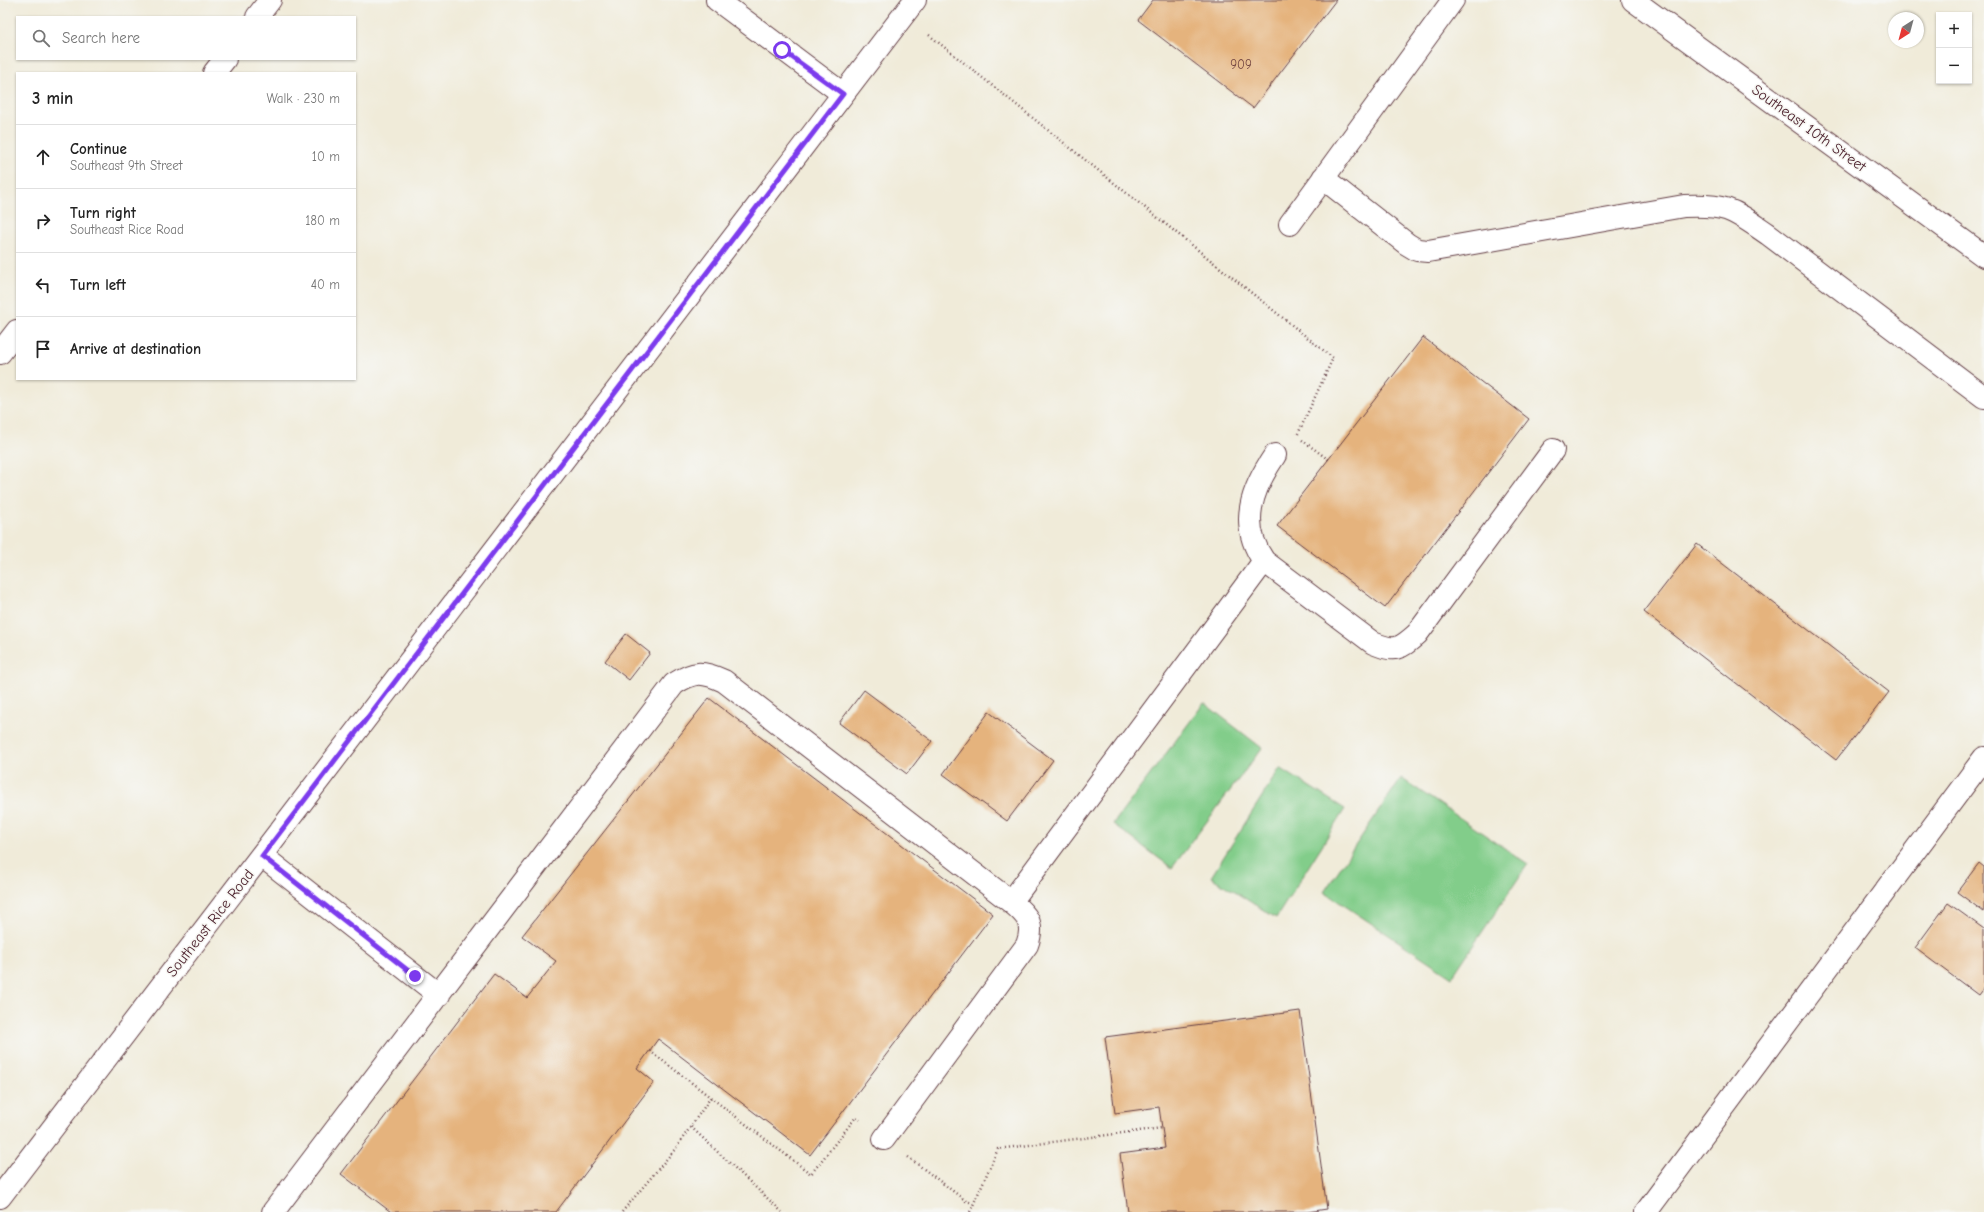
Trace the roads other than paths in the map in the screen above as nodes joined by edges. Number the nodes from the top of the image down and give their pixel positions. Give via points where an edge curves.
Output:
1 (270, 0) edge
2 (717, 0) edge
3 (915, 0) edge
4 (1453, 0) edge
5 (1633, 0) edge
6 (258, 16) edge
7 (224, 60) edge
8 (215, 72) edge
9 (843, 94) junction
10 (1323, 178) junction
11 (1290, 224) dead end
12 (1984, 256) edge
13 (16, 332) edge
14 (0, 353) edge
15 (1984, 397) edge
16 (1554, 450) dead end
17 (1275, 455) dead end
18 (1264, 561) junction
19 (1984, 758) edge
20 (262, 856) junction
21 (1010, 902) junction
22 (439, 995) junction
23 (884, 1139) road end
24 (0, 1197) edge
25 (273, 1212) edge
26 (1646, 1212) edge

1 - 6 street
2 - 9 street
3 - 9 street, Southeast Rice Road
4 - 10 street
5 - 12 street, Southeast 10th Street
7 - 8 street
9 - 20 street, Southeast Rice Road
10 - 11 street
10 - 15 street via 1407,244 1417,250 1428,251 1684,206 1710,205 1726,208 1768,234
13 - 14 street
16 - 18 street via 1417,634 1404,645 1389,649 1373,643
17 - 18 street via 1261,476 1250,514 1250,532 1256,550
18 - 21 street
19 - 26 street
20 - 22 street
20 - 24 street, Southeast Rice Road
21 - 22 street via 724,681 702,673 688,675 674,684
21 - 23 street via 1029,920 1031,933 1027,945
22 - 25 street

